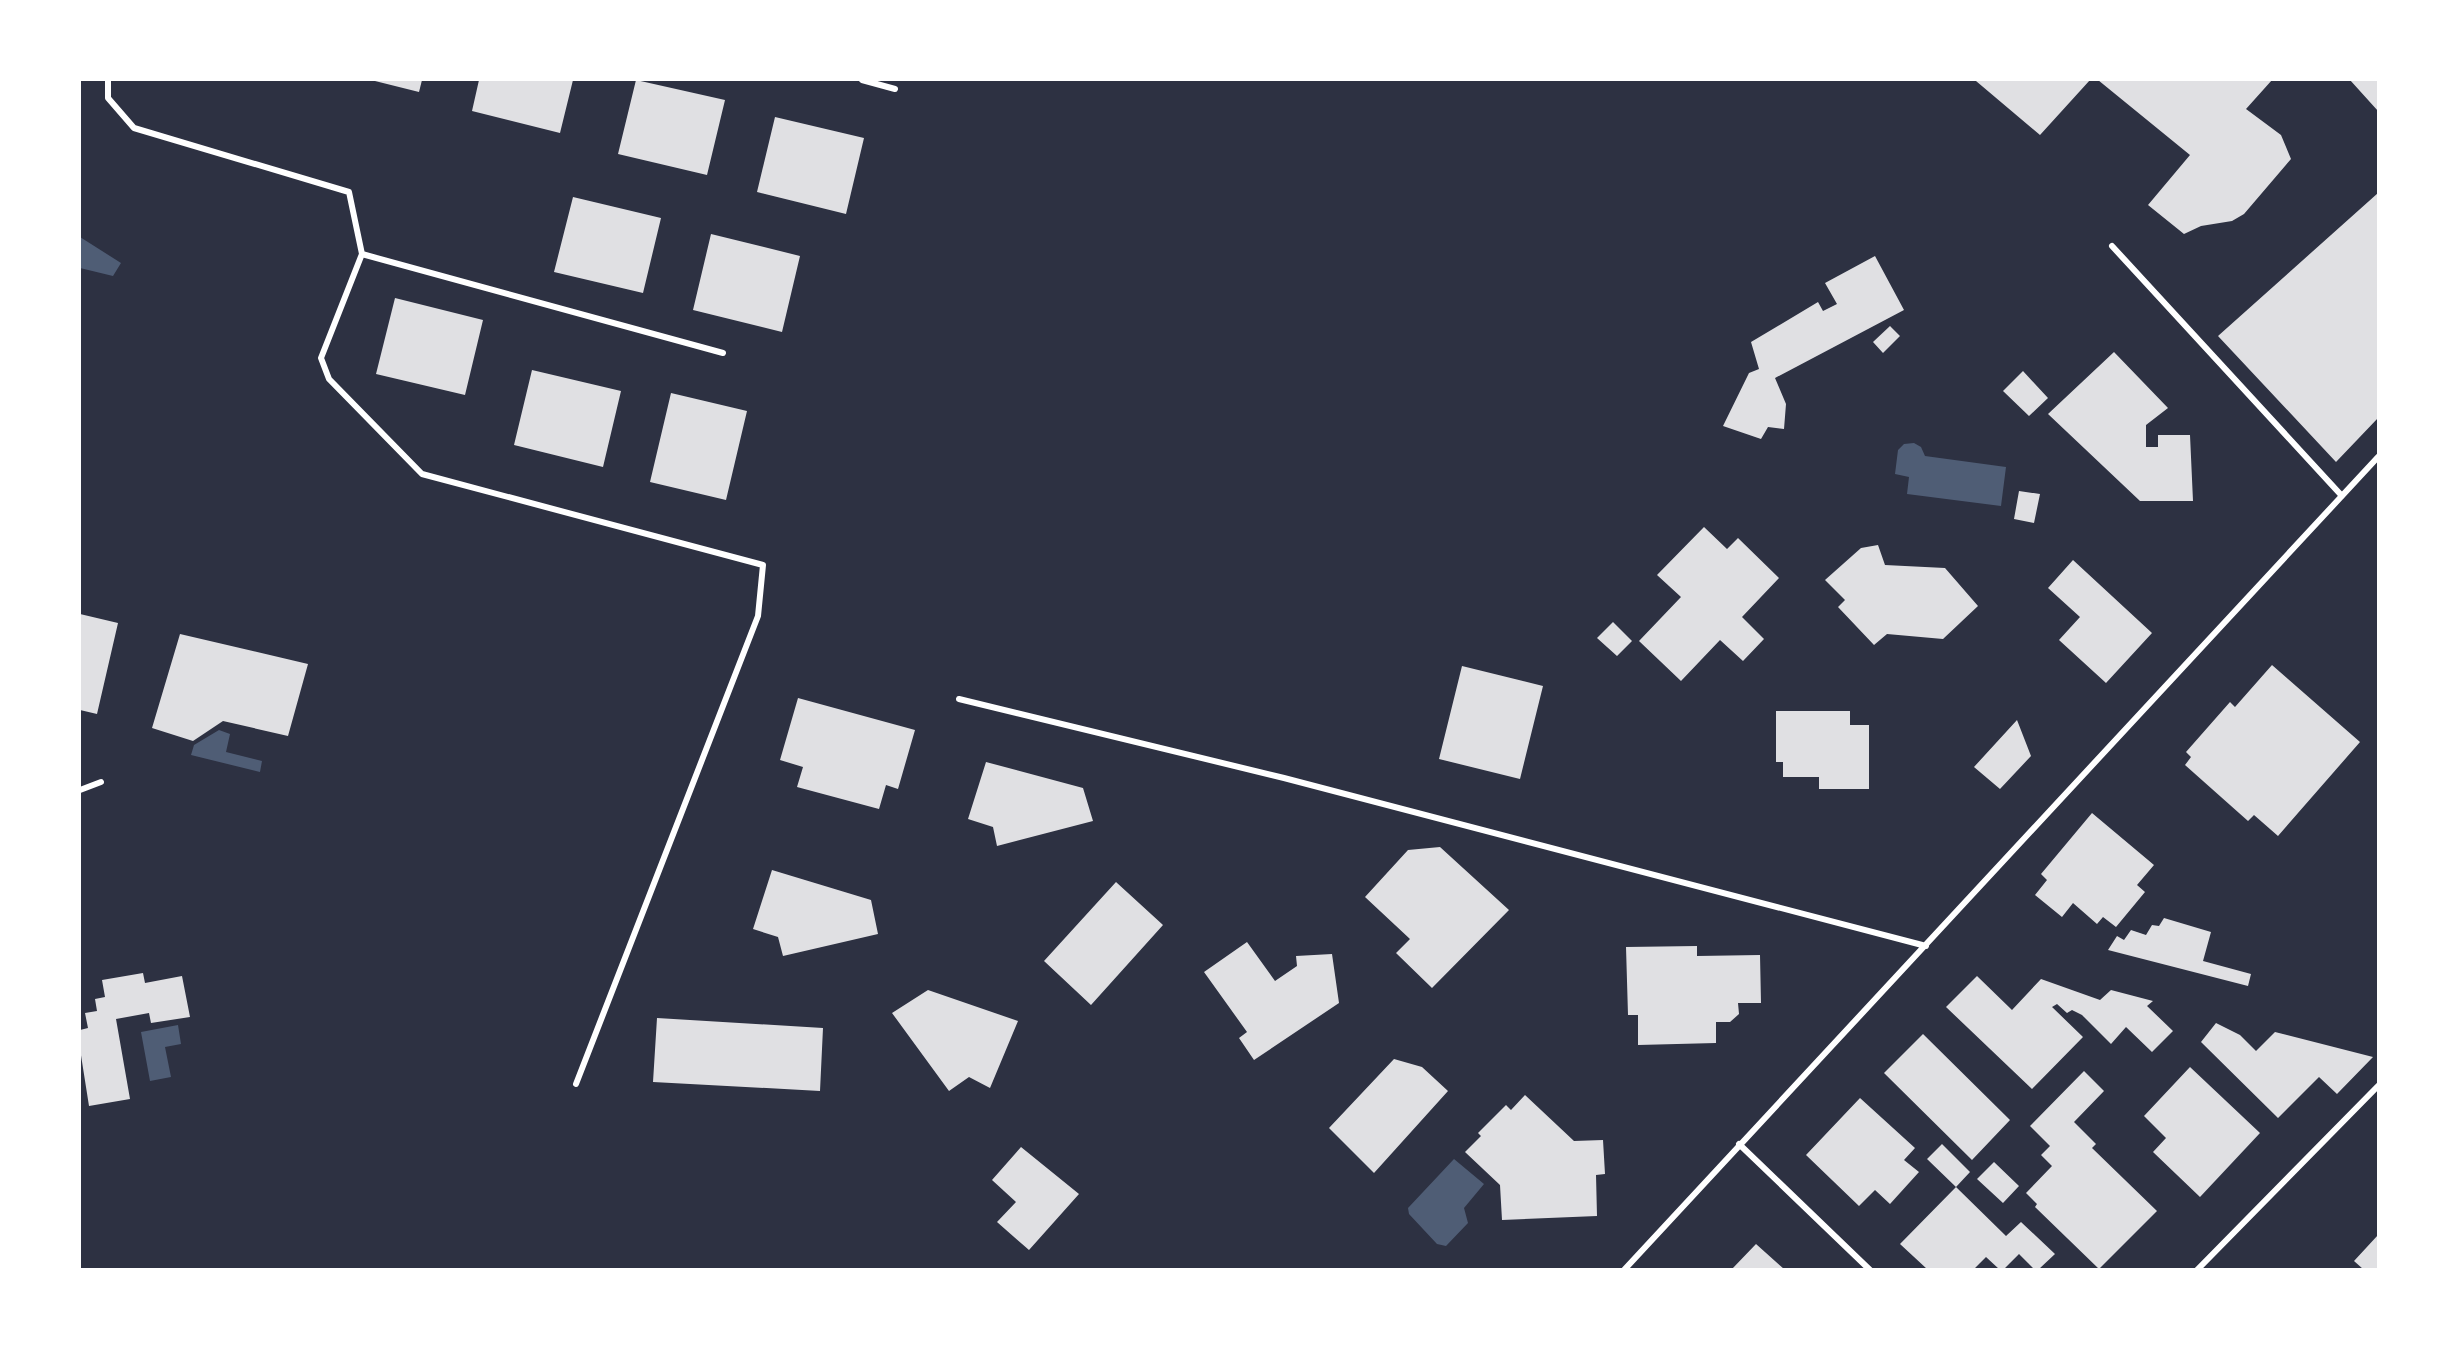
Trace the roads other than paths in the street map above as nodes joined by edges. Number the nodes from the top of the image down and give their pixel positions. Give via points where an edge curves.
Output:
1 (108, 80) edge
2 (862, 80) edge
3 (895, 88) dead end
4 (2112, 246) dead end
5 (362, 254) junction
6 (723, 353) dead end
7 (2379, 457) edge
8 (2342, 496) junction
9 (959, 699) dead end
10 (101, 782) dead end
11 (80, 790) edge
12 (1926, 946) junction
13 (576, 1084) dead end
14 (2379, 1086) edge
15 (1739, 1144) junction
16 (1624, 1269) edge
17 (1870, 1269) edge
18 (2197, 1269) edge

1 - 5 street via 108,98 134,128 348,192
2 - 3 street
4 - 8 street
5 - 6 street
5 - 13 street via 321,358 329,379 422,474 763,565 758,616
7 - 8 street
8 - 12 street
9 - 12 street via 1284,778
10 - 11 street
12 - 15 street
14 - 18 street
15 - 16 street
15 - 17 street

